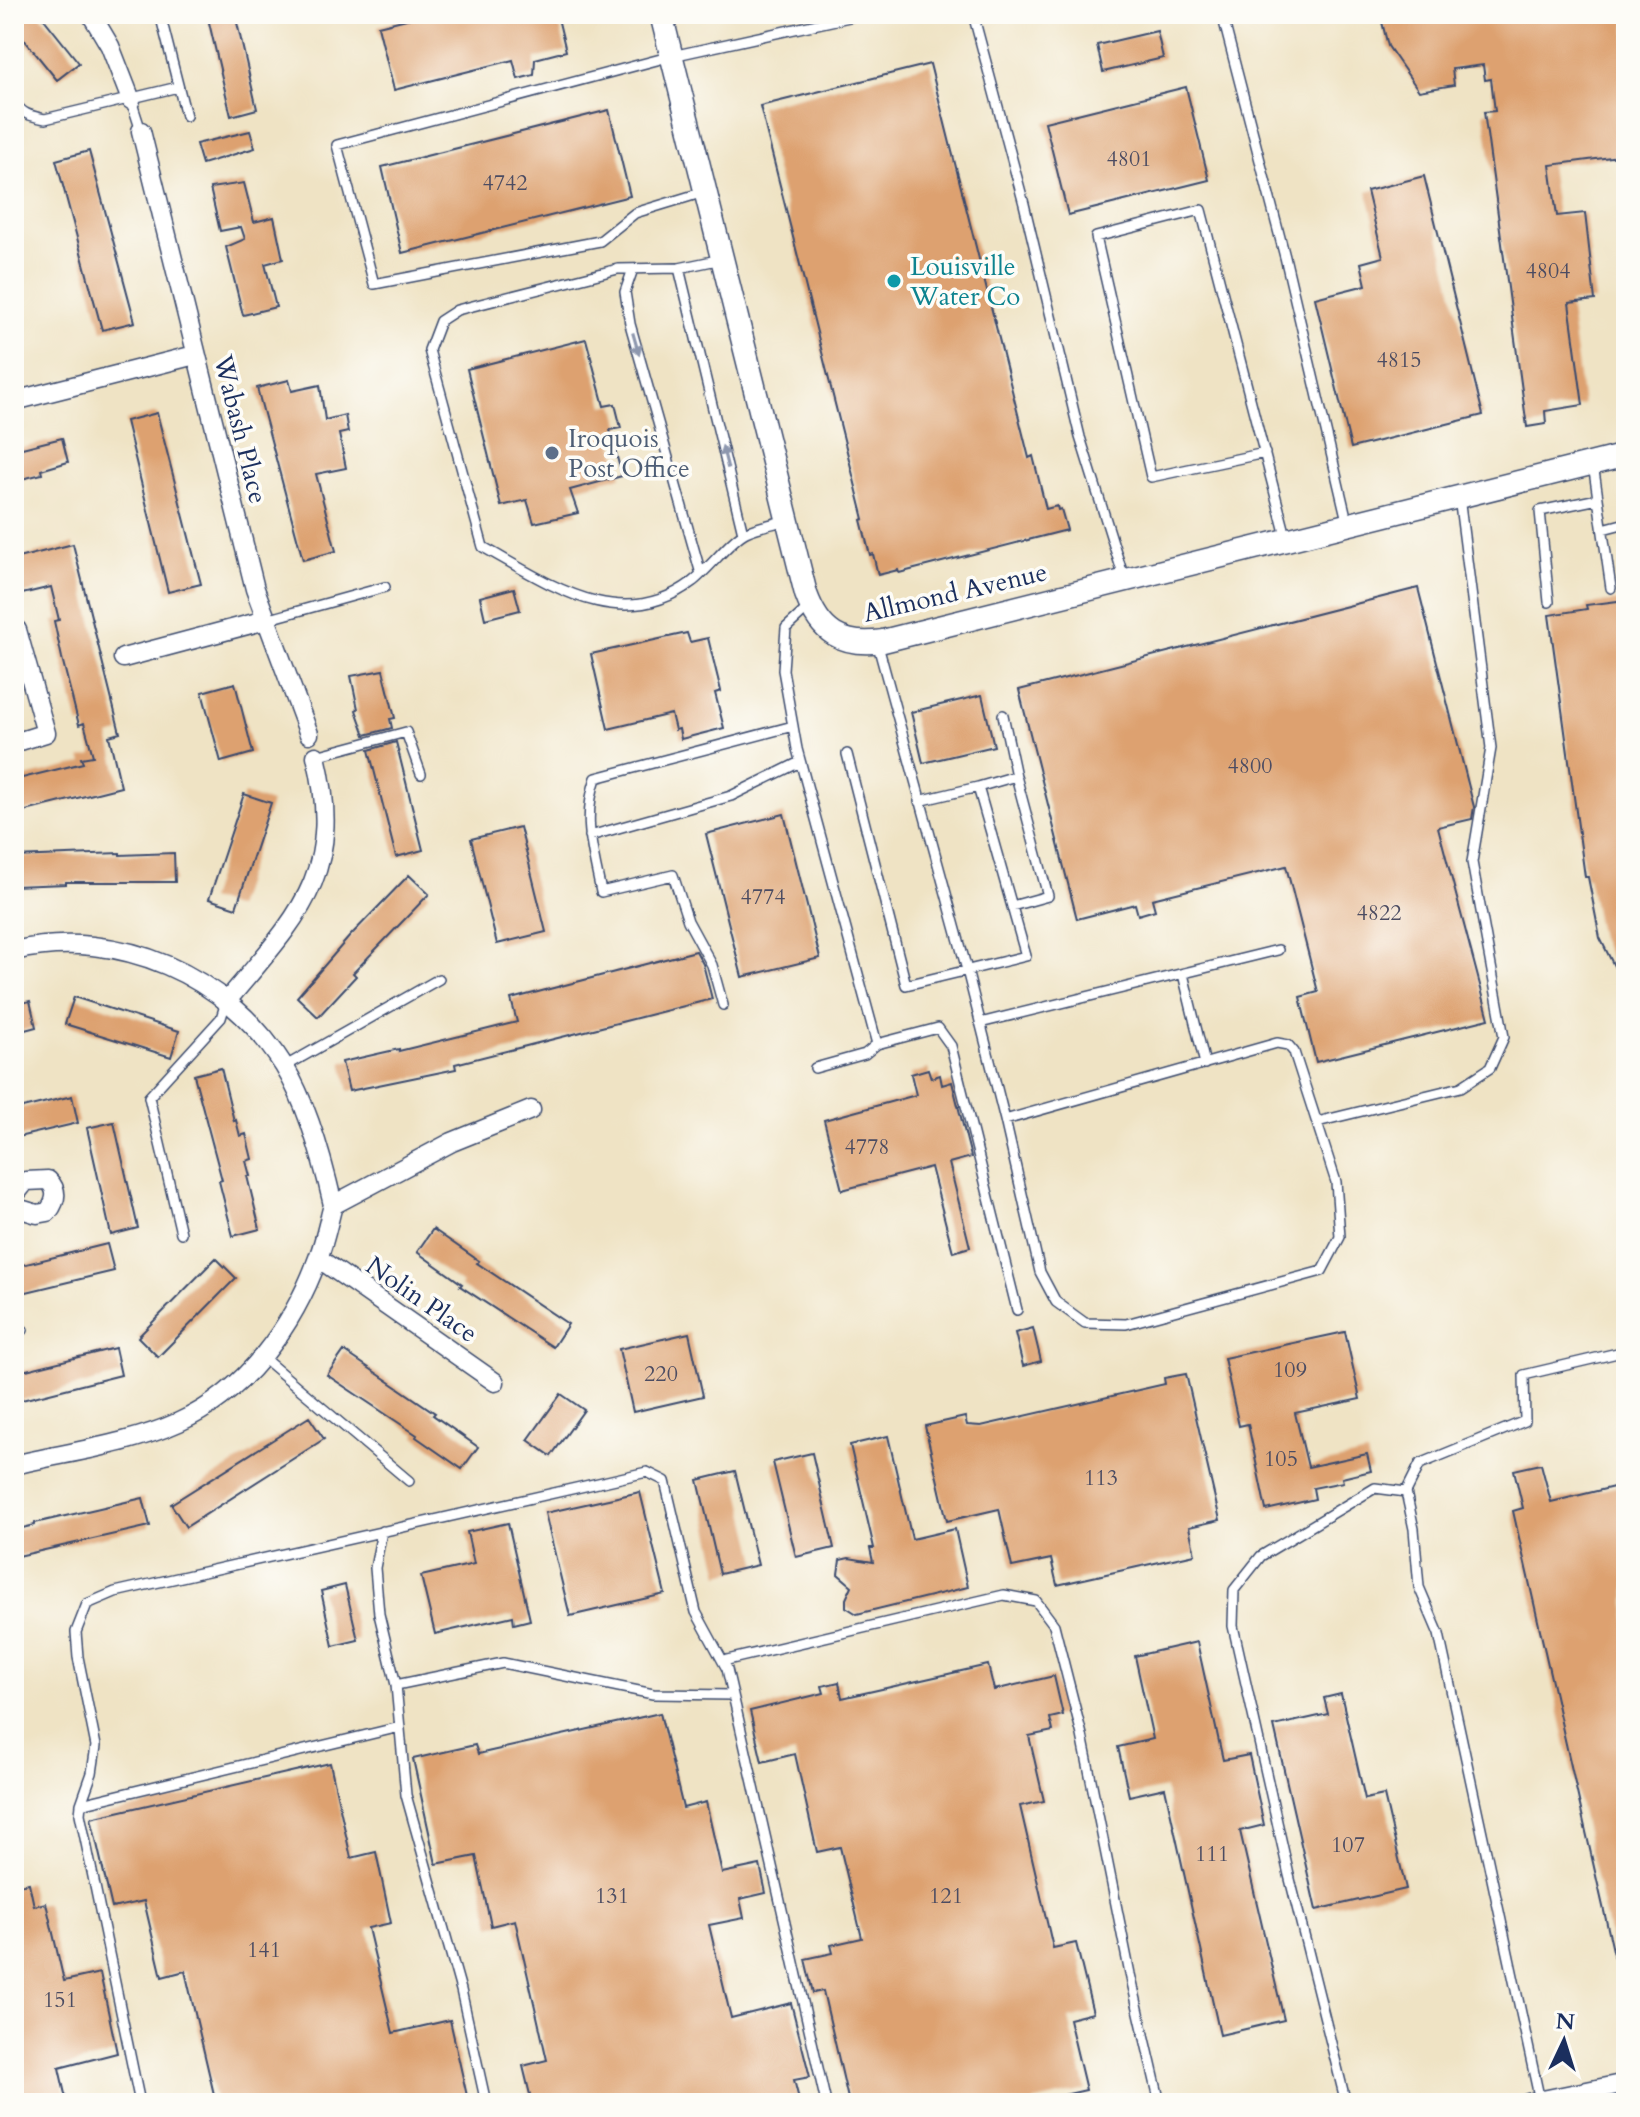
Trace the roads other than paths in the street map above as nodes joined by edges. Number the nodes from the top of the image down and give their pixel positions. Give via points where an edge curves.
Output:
1 (91, 14) edge
2 (160, 14) edge
3 (661, 14) edge
4 (863, 14) edge
5 (973, 14) edge
6 (1222, 14) edge
7 (672, 56) junction
8 (178, 87) junction
9 (131, 100) junction
10 (14, 101) edge
11 (186, 116) dead end
12 (141, 131) joint
13 (705, 191) junction
14 (722, 259) junction
15 (679, 268) junction
16 (633, 269) junction
17 (195, 355) junction
18 (14, 401) edge
19 (1265, 453) junction
20 (1626, 455) edge
21 (1593, 464) junction
22 (1459, 497) junction
23 (1598, 499) junction
24 (787, 520) junction
25 (1626, 523) edge
26 (1348, 525) junction
27 (1603, 529) junction
28 (743, 533) junction
29 (1287, 540) junction
30 (701, 574) junction
31 (1125, 581) junction
32 (385, 587) dead end
33 (1611, 588) dead end
34 (1549, 602) dead end
35 (810, 606) junction
36 (266, 620) junction
37 (14, 631) edge
38 (877, 642) junction
39 (123, 658) dead end
40 (1003, 715) dead end
41 (793, 726) junction
42 (309, 734) dead end
43 (14, 743) edge
44 (847, 754) dead end
45 (316, 756) joint
46 (800, 762) junction
47 (421, 774) dead end
48 (1016, 776) junction
49 (978, 787) junction
50 (919, 801) junction
51 (590, 836) junction
52 (1012, 906) junction
53 (1278, 950) dead end
54 (14, 951) edge
55 (967, 970) junction
56 (1183, 974) junction
57 (439, 979) dead end
58 (226, 1002) junction
59 (723, 1005) dead end
60 (980, 1023) junction
61 (877, 1044) junction
62 (1205, 1064) junction
63 (284, 1067) junction
64 (815, 1068) dead end
65 (531, 1110) dead end
66 (1005, 1120) junction
67 (1317, 1122) junction
68 (14, 1196) edge
69 (333, 1205) junction
70 (14, 1207) edge
71 (181, 1233) dead end
72 (318, 1258) junction
73 (1017, 1310) dead end
74 (1626, 1351) edge
75 (262, 1357) junction
76 (495, 1382) dead end
77 (14, 1465) edge
78 (409, 1481) dead end
79 (1406, 1492) junction
80 (382, 1531) junction
81 (723, 1661) junction
82 (396, 1685) junction
83 (733, 1695) junction
84 (400, 1727) junction
85 (81, 1804) junction
86 (1626, 2083) edge
87 (1534, 2102) edge
88 (140, 2103) edge
89 (486, 2103) edge
90 (826, 2103) edge
91 (1160, 2103) edge
92 (1346, 2103) edge

1 - 9 street
2 - 8 lane
3 - 7 street, Allmond Avenue
4 - 7 lane
5 - 31 lane via 1080,437
6 - 26 lane
7 - 13 street, Allmond Avenue
7 - 13 lane via 337,145 374,284 600,241 635,213
8 - 9 lane
8 - 11 lane
9 - 10 lane via 45,119 19,110
9 - 12 lane
12 - 17 street, Wabash Place
13 - 14 street, Allmond Avenue
14 - 15 lane
14 - 24 street, Allmond Avenue
15 - 16 lane
28 -> 15 lane
16 -> 30 lane via 625,292 630,324
16 - 30 lane via 457,310 440,321 429,350 483,547 586,601 619,607 652,602
17 - 18 street
17 - 36 street, Wabash Place
19 - 19 lane via 1201,210 1096,237 1151,477
19 - 29 lane
20 - 21 street, Allmond Avenue
21 - 22 street, Allmond Avenue
21 - 23 lane
22 - 26 street, Allmond Avenue
22 - 67 lane via 1491,748 1472,862 1504,1037 1490,1068 1461,1087
23 - 27 lane
23 - 34 lane via 1540,511
24 - 28 lane
24 - 35 street, Allmond Avenue
25 - 27 lane
26 - 29 street, Allmond Avenue
27 - 33 lane
28 - 30 lane
29 - 31 street, Allmond Avenue
31 - 38 street, Allmond Avenue
32 - 36 lane
35 - 38 street, Allmond Avenue via 833,635 852,643
35 - 41 lane via 786,628 783,670
36 - 39 street
36 - 42 street, Wabash Place
37 - 43 street via 46,733
38 - 50 lane
40 - 48 lane
41 - 46 lane
41 - 51 lane via 596,778 587,821
44 - 55 lane via 906,985
45 - 47 lane via 406,732
45 - 58 street via 326,808 317,875 291,924
46 - 51 lane via 731,796
46 - 61 lane
48 - 49 lane
48 - 52 lane via 1048,896
49 - 50 lane
49 - 52 lane
50 - 55 lane
51 - 59 lane via 601,892 673,875 688,921 712,965
52 - 55 lane via 1026,956
53 - 56 lane
54 - 58 street via 49,945 114,948 176,968
55 - 60 lane
56 - 60 lane
56 - 62 lane
57 - 63 lane
58 - 63 street via 250,1022
58 - 71 lane via 221,1018 149,1097
60 - 66 lane
61 - 64 lane via 865,1054
61 - 73 lane via 938,1028 951,1046
62 - 66 lane
62 - 67 lane via 1277,1043 1288,1045
63 - 69 street via 322,1157
65 - 69 street via 481,1128
66 - 67 lane via 1040,1272 1056,1302 1085,1323 1126,1324 1322,1271 1340,1237 1336,1182
68 - 70 street via 26,1181 48,1180 56,1196 48,1212
69 - 72 street
72 - 75 street via 285,1326
72 - 76 street, Nolin Place
74 - 79 lane via 1524,1375 1525,1421 1420,1464
75 - 77 street via 209,1405 180,1422
75 - 78 lane
79 - 87 lane via 1419,1587 1439,1634
79 - 92 lane via 1375,1488 1261,1556 1234,1590 1233,1626
80 - 81 lane via 647,1472 665,1481 696,1612
80 - 82 lane via 375,1568 379,1614
80 - 85 lane via 115,1592 87,1604 76,1632 96,1746
81 - 83 lane
81 - 91 lane via 1004,1595 1036,1601 1054,1625 1082,1735
82 - 83 lane via 503,1663 653,1694
82 - 84 lane
83 - 90 lane
84 - 85 lane
84 - 89 lane via 406,1795 461,1990
85 - 88 lane
86 - 87 street

